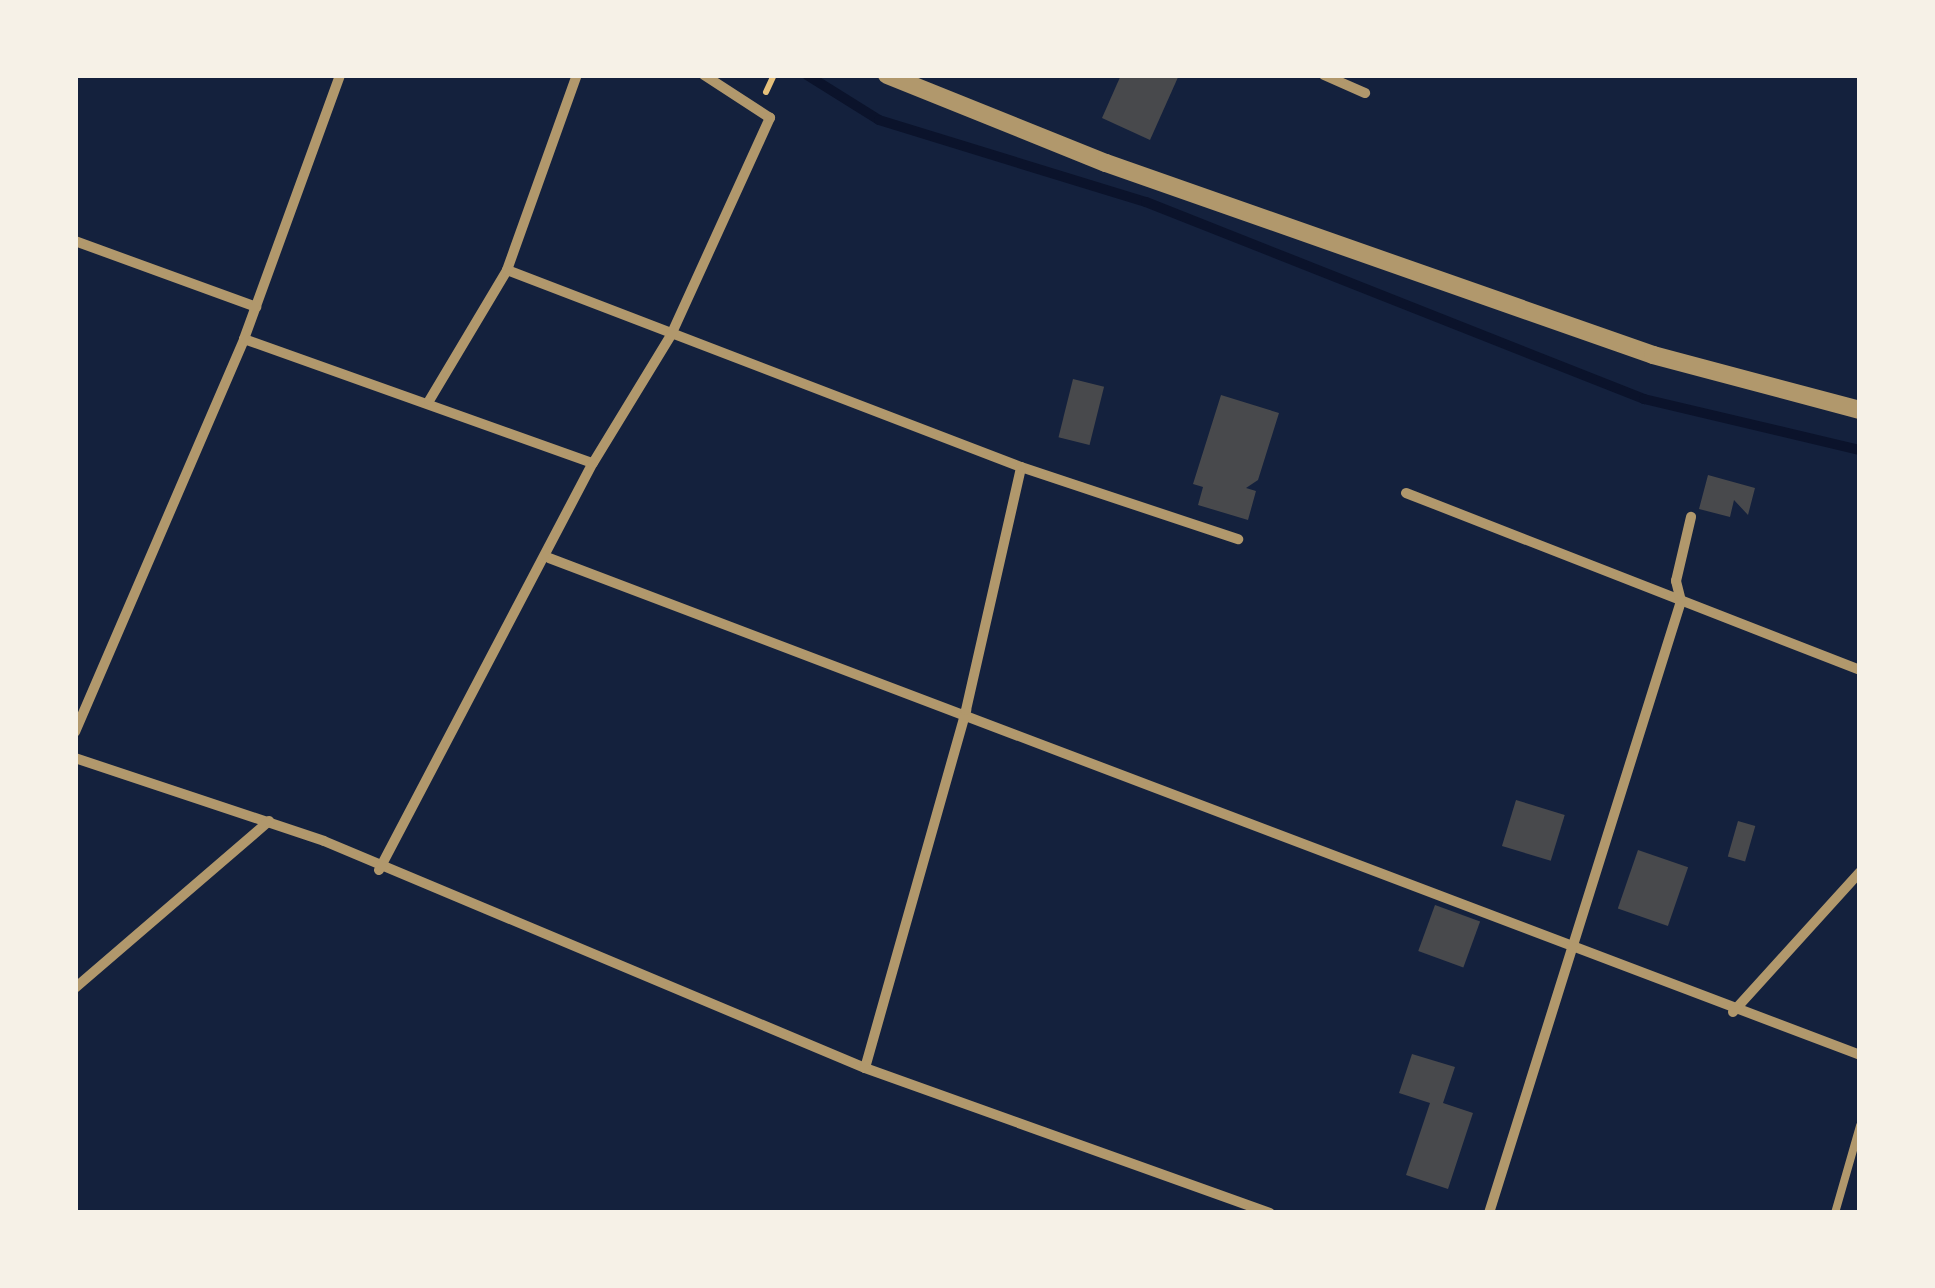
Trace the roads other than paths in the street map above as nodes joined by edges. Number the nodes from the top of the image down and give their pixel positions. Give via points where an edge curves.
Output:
1 (340, 75) edge
2 (577, 75) edge
3 (704, 75) edge
4 (887, 75) edge
5 (1324, 75) edge
6 (1365, 92) dead end
7 (75, 241) edge
8 (506, 270) junction
9 (256, 307) junction
10 (671, 335) junction
11 (244, 339) junction
12 (429, 401) junction
13 (1860, 410) edge
14 (593, 464) junction
15 (1021, 468) junction
16 (1406, 493) dead end
17 (1691, 517) dead end
18 (1238, 538) dead end
19 (549, 558) junction
20 (1681, 601) junction
21 (1860, 670) edge
22 (966, 710) junction
23 (75, 732) edge
24 (75, 758) edge
25 (269, 821) junction
26 (379, 870) junction
27 (1860, 872) edge
28 (1572, 944) junction
29 (75, 988) edge
30 (1734, 1012) junction
31 (1860, 1054) edge
32 (865, 1068) junction
33 (1860, 1126) edge
34 (1270, 1213) edge
35 (1489, 1213) edge
36 (1835, 1213) edge

1 - 9 street
2 - 8 street
3 - 10 street via 770,118
4 - 13 street via 1106,163 1653,355
5 - 6 street
7 - 9 street
8 - 10 street
8 - 12 street
9 - 11 street
10 - 14 street
10 - 15 street
11 - 12 street
11 - 23 street
12 - 14 street
14 - 19 street
15 - 18 street
15 - 22 street
16 - 20 street
17 - 20 street via 1676,580
19 - 22 street
19 - 26 street
20 - 21 street
20 - 28 street
22 - 28 street
22 - 32 street
24 - 25 street
25 - 26 street
25 - 29 street
26 - 32 street
27 - 30 street
28 - 30 street
28 - 35 street
30 - 31 street
32 - 34 street
33 - 36 lane

